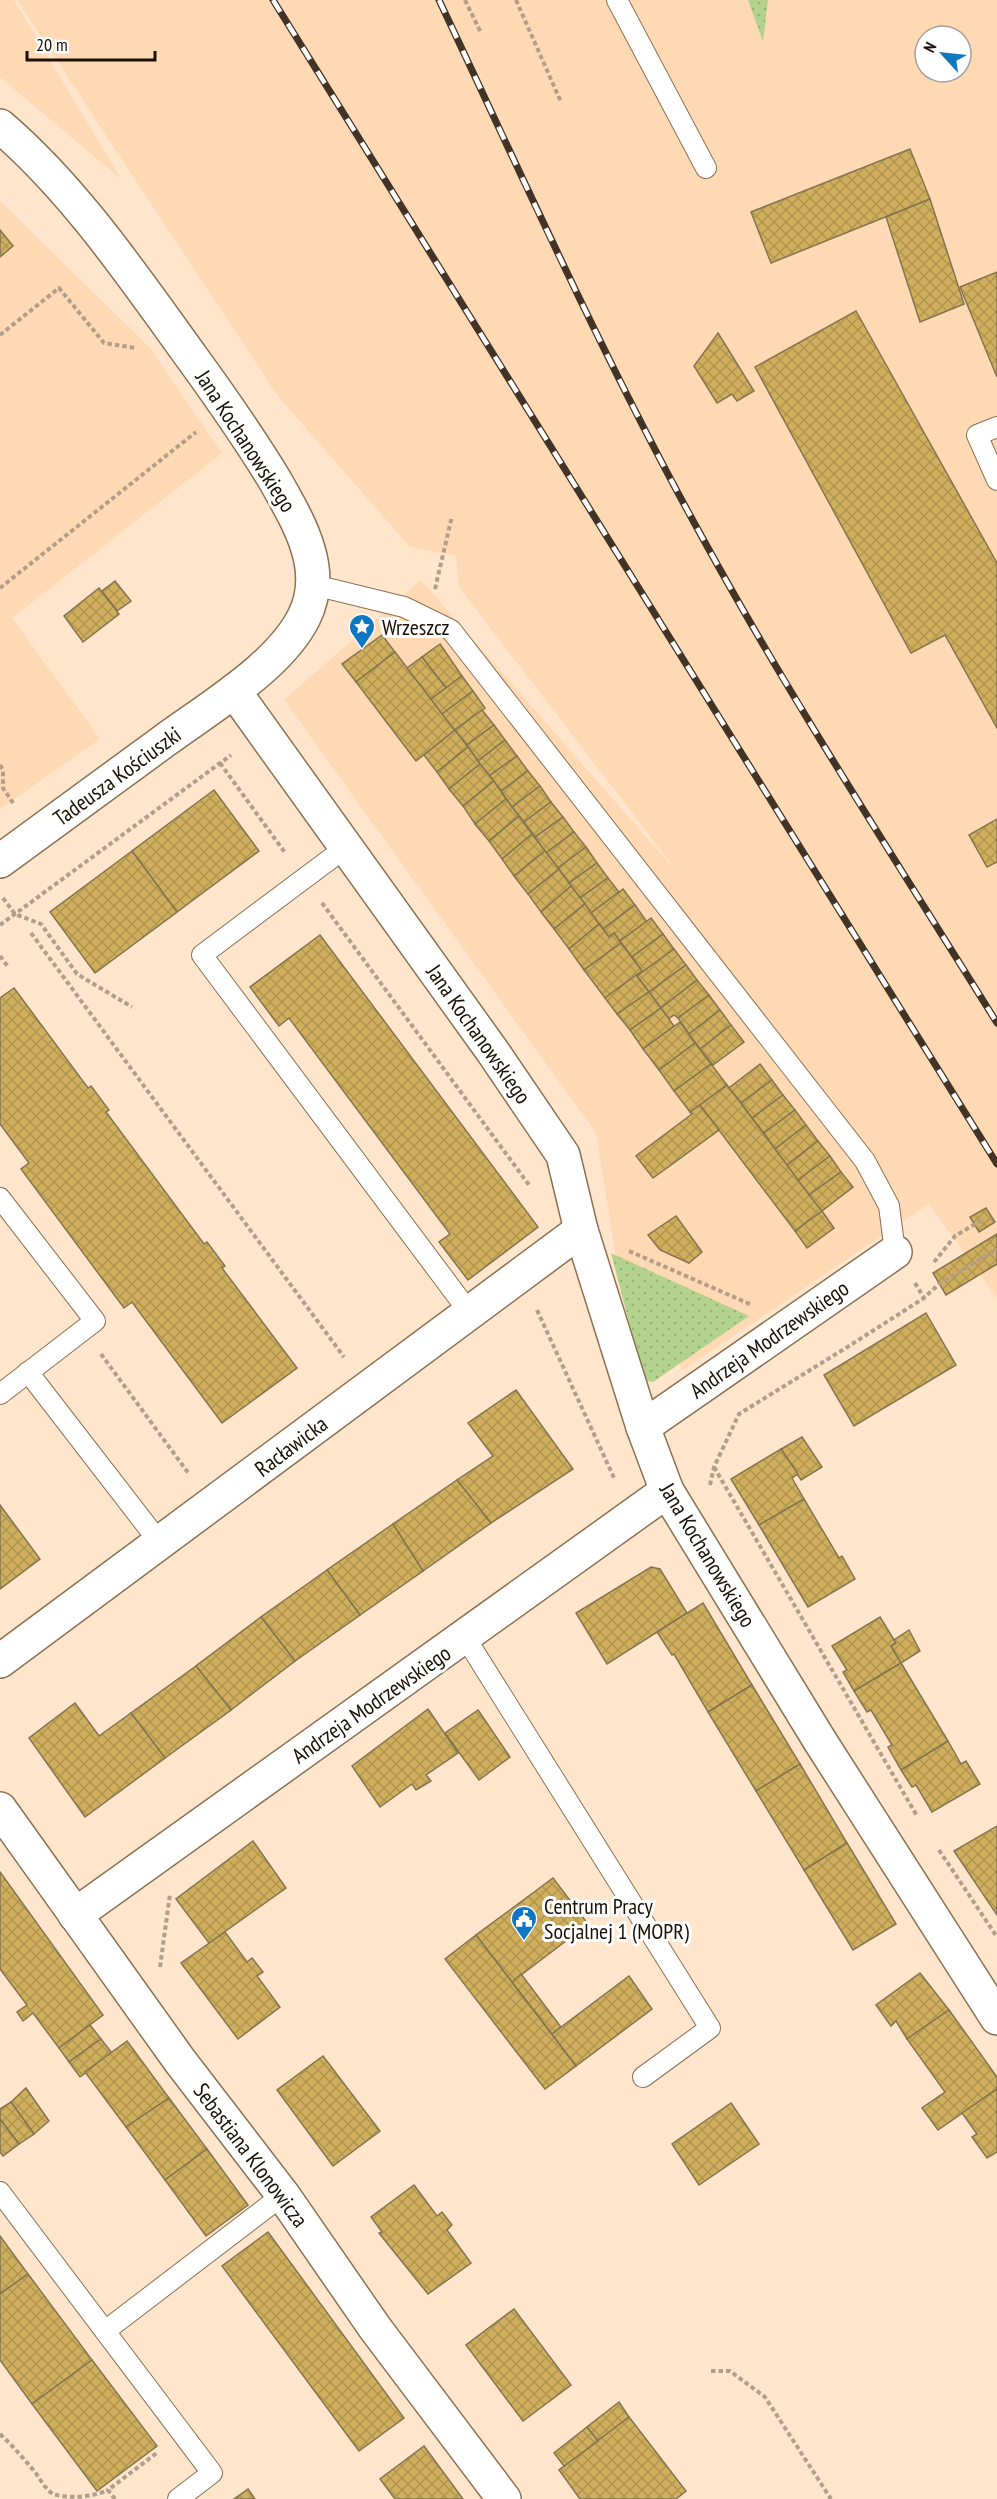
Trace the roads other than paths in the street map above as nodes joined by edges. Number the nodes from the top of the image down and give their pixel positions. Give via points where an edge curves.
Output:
1 (617, 0) edge
2 (0, 126) edge
3 (706, 168) dead end
4 (997, 427) edge
5 (997, 480) edge
6 (314, 585) junction
7 (234, 691) junction
8 (345, 848) junction
9 (0, 861) edge
10 (0, 1198) edge
11 (581, 1230) junction
12 (895, 1252) joint
13 (469, 1312) junction
14 (28, 1372) junction
15 (0, 1394) edge
16 (644, 1427) junction
17 (667, 1491) junction
18 (160, 1543) junction
19 (465, 1637) junction
20 (0, 1661) edge
21 (0, 1809) edge
22 (75, 1915) junction
23 (997, 2018) edge
24 (643, 2077) dead end
25 (0, 2192) edge
26 (283, 2195) junction
27 (105, 2331) junction
28 (178, 2499) edge
29 (504, 2499) edge

1 - 3 lane
2 - 6 street, Jana Kochanowskiego via 81,210 246,433 294,514 308,548
4 - 5 lane via 977,435
6 - 7 street, Jana Kochanowskiego via 304,618 285,647
6 - 12 lane via 404,607 451,630 865,1161 889,1206
7 - 8 street, Jana Kochanowskiego
7 - 9 street, Tadeusza Kościuszki
8 - 11 street, Jana Kochanowskiego via 563,1155
8 - 13 lane via 202,955
10 - 14 lane via 95,1321
11 - 13 street, Racławicka
11 - 16 street, Jana Kochanowskiego
12 - 16 street, Andrzeja Modrzewskiego
13 - 18 street, Racławicka
14 - 15 lane
14 - 18 lane
16 - 17 street, Jana Kochanowskiego
17 - 19 street, Andrzeja Modrzewskiego
17 - 23 street, Jana Kochanowskiego via 820,1741
18 - 20 street, Racławicka
19 - 22 street, Andrzeja Modrzewskiego
19 - 24 lane via 710,2028
21 - 22 street, Sebastiana Klonowicza
22 - 26 street, Sebastiana Klonowicza
25 - 27 lane
26 - 27 lane
26 - 29 street, Sebastiana Klonowicza via 375,2328
27 - 28 lane via 212,2473

